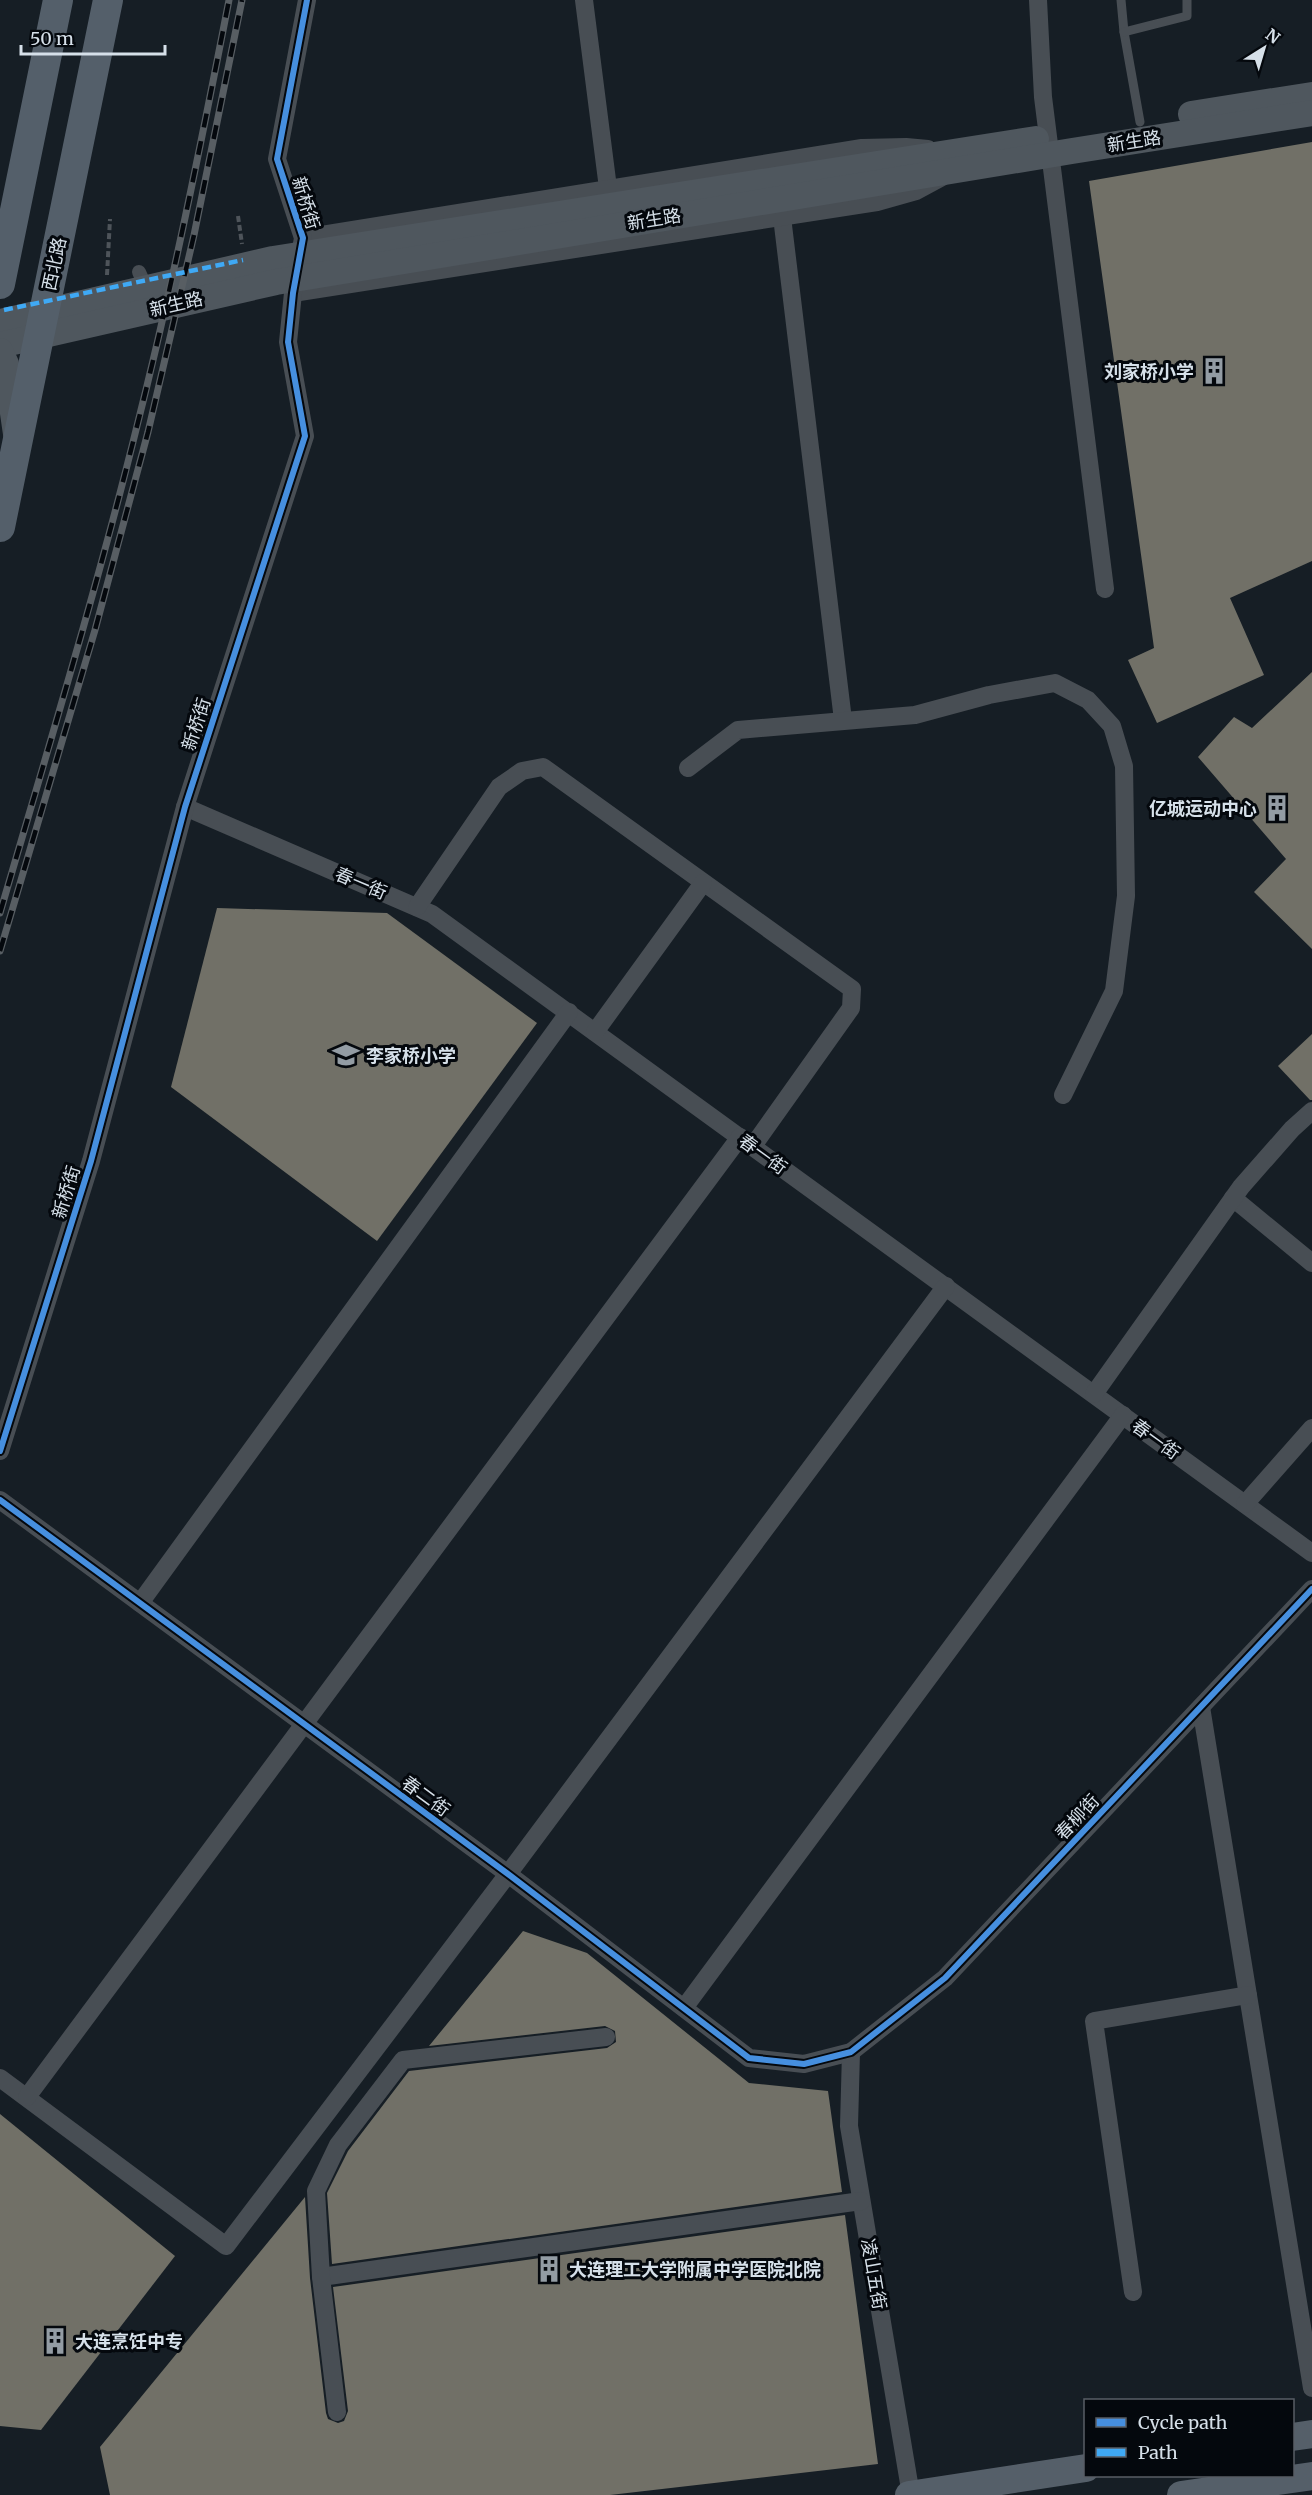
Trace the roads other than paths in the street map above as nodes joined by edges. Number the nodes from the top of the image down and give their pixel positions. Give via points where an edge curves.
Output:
1 (58, 0) edge
2 (108, 0) edge
3 (307, 0) edge
4 (584, 0) edge
5 (1038, 0) edge
6 (1122, 0) edge
7 (1187, 0) edge
8 (1124, 32) junction
9 (1312, 95) edge
10 (1312, 114) edge
11 (1140, 122) junction
12 (1049, 146) junction
13 (954, 161) junction
14 (608, 188) junction
15 (782, 217) junction
16 (551, 226) junction
17 (303, 238) junction
18 (243, 260) road end
19 (2, 291) edge
20 (293, 293) junction
21 (1, 357) edge
22 (35, 358) junction
23 (17, 443) junction
24 (0, 527) edge
25 (1105, 589) dead end
26 (843, 720) junction
27 (688, 768) dead end
28 (184, 807) junction
29 (703, 883) junction
30 (417, 906) junction
31 (568, 1012) junction
32 (595, 1032) junction
33 (1063, 1095) dead end
34 (1312, 1112) edge
35 (746, 1142) junction
36 (1233, 1198) junction
37 (1312, 1263) edge
38 (946, 1286) junction
39 (1094, 1394) junction
40 (1123, 1415) junction
41 (1312, 1428) edge
42 (0, 1451) edge
43 (0, 1500) edge
44 (1245, 1504) junction
45 (1312, 1552) edge
46 (1312, 1589) edge
47 (140, 1603) junction
48 (1201, 1707) junction
49 (304, 1725) junction
50 (508, 1874) junction
51 (1248, 1995) junction
52 (684, 2008) junction
53 (606, 2037) dead end
54 (851, 2052) junction
55 (0, 2078) edge
56 (27, 2097) junction
57 (861, 2201) junction
58 (321, 2277) junction
59 (1133, 2292) dead end
60 (1312, 2388) edge
61 (338, 2412) dead end
62 (1312, 2434) edge
63 (1294, 2437) edge
64 (1084, 2468) edge
65 (1312, 2476) edge
66 (910, 2495) edge
67 (1181, 2495) edge

1 - 19 highway
2 - 22 highway, 西北路
3 - 17 street, 新桥街 via 277,159
4 - 14 street
5 - 12 street
6 - 8 lane
7 - 8 lane via 1187,16
8 - 11 lane
9 - 11 main road, 新生路
10 - 12 main road, 新生路
11 - 12 main road, 新生路
12 - 13 main road, 新生路
12 - 25 street
13 - 14 street via 906,147 862,148
13 - 15 street via 916,191 877,202
13 - 16 main road, 新生路
14 - 17 street
15 - 20 street
15 - 26 street
16 - 19 main road, 新生路
16 - 21 main road, 新生路 via 276,282
17 - 20 street, 新桥街
18 - 19 street via 141,277
20 - 28 street, 新桥街 via 288,342 305,436
21 - 22 main road
21 - 23 main road
22 - 23 highway, 西北路
23 - 24 highway, 西北路
26 - 27 street via 738,730
26 - 33 street via 915,715 1055,683 1089,700 1112,726 1124,766 1126,896 1122,939 1114,991
28 - 30 street, 春一街
28 - 42 street, 新桥街 via 91,1161
29 - 30 street via 543,767 522,771 499,787
29 - 32 street
29 - 35 street via 852,989 851,1008
30 - 31 street, 春一街
31 - 32 street, 春一街
31 - 47 street
32 - 35 street, 春一街
34 - 36 street via 1292,1129
35 - 38 street, 春一街
35 - 49 street
36 - 37 street
36 - 39 street
38 - 39 street, 春一街
38 - 50 street
39 - 40 street, 春一街
40 - 44 street, 春一街
40 - 52 street
41 - 44 street
43 - 47 street, 春二街
44 - 45 street, 春一街
46 - 48 street, 春柳街
47 - 49 street, 春二街
48 - 51 street
48 - 54 street, 春柳街 via 945,1978
49 - 50 street, 春二街
49 - 56 street
50 - 52 street, 春二街
50 - 56 street via 226,2246
51 - 59 street via 1094,2021
51 - 60 street
52 - 54 street, 春二街 via 749,2058 804,2064
53 - 58 street via 403,2060 338,2145 316,2191
54 - 57 street, 凌山五街 via 849,2126
55 - 56 street
57 - 58 street
57 - 66 street, 凌山五街
58 - 61 street
62 - 63 main road
64 - 66 main road
65 - 67 main road

